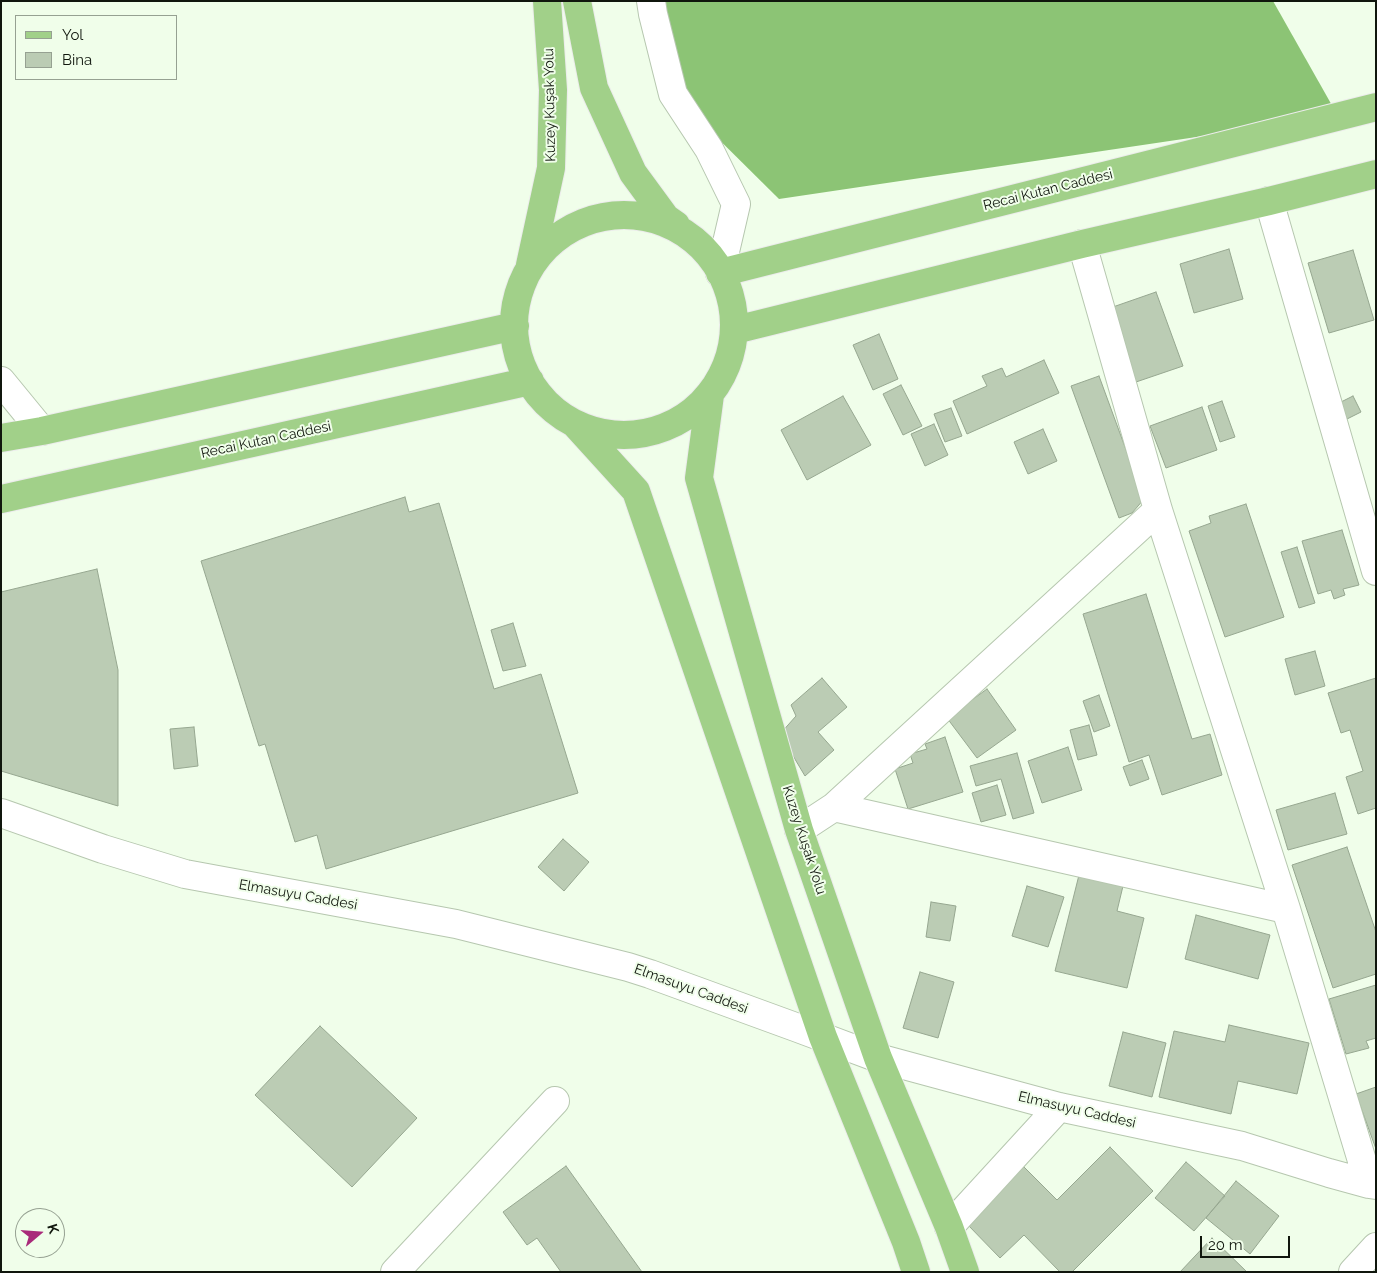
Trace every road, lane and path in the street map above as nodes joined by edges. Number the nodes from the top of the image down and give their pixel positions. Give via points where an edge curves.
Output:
1 (547, 1) edge
2 (578, 1) edge
3 (652, 1) edge
4 (1376, 107) edge
5 (1376, 174) edge
6 (1269, 201) junction
7 (685, 232) junction
8 (1082, 244) junction
9 (529, 267) junction
10 (720, 273) junction
11 (515, 326) junction
12 (735, 330) junction
13 (1, 381) edge
14 (530, 381) junction
15 (710, 395) junction
16 (576, 425) junction
17 (42, 431) junction
18 (1, 438) edge
19 (1, 499) edge
20 (1158, 510) junction
21 (1376, 571) edge
22 (834, 807) junction
23 (1, 814) edge
24 (799, 830) junction
25 (1286, 909) junction
26 (823, 1037) junction
27 (878, 1058) junction
28 (555, 1101) dead end
29 (1058, 1107) junction
30 (1373, 1184) edge
31 (949, 1227) junction
32 (1376, 1247) edge
33 (913, 1269) edge
34 (395, 1272) edge
35 (964, 1272) edge
36 (1353, 1272) edge

1 - 9 main road, Kuzey Kuşak Yolu via 553,90 551,168
2 - 7 main road via 594,88 633,173 666,218
3 - 10 street via 652,14 673,94 709,149 736,204
4 - 10 main road, Recai Kutan Caddesi
5 - 6 main road
6 - 8 main road
6 - 21 street
7 - 9 main road via 652,217 617,214 583,221 552,240
7 - 10 main road via 712,257
8 - 12 main road
8 - 20 street
9 - 11 main road via 516,301
10 - 12 main road via 729,290
11 - 14 main road via 514,338 524,374
11 - 17 main road
12 - 15 main road via 729,363
13 - 17 street
14 - 16 main road via 546,404
14 - 19 main road, Recai Kutan Caddesi
15 - 16 main road via 683,419 648,433 612,435
15 - 24 main road, Kuzey Kuşak Yolu via 699,478
16 - 26 main road via 636,491
17 - 18 main road
20 - 22 street
20 - 25 street
22 - 24 street
22 - 25 street
23 - 26 street, Elmasuyu Caddesi via 185,874 456,924 628,967
24 - 27 main road, Kuzey Kuşak Yolu
25 - 30 street
26 - 27 street, Elmasuyu Caddesi
26 - 33 main road via 906,1242
27 - 29 street, Elmasuyu Caddesi
27 - 31 main road, Kuzey Kuşak Yolu
28 - 34 street
29 - 30 street, Elmasuyu Caddesi via 1242,1146
29 - 31 street
31 - 35 main road, Kuzey Kuşak Yolu
32 - 36 street

